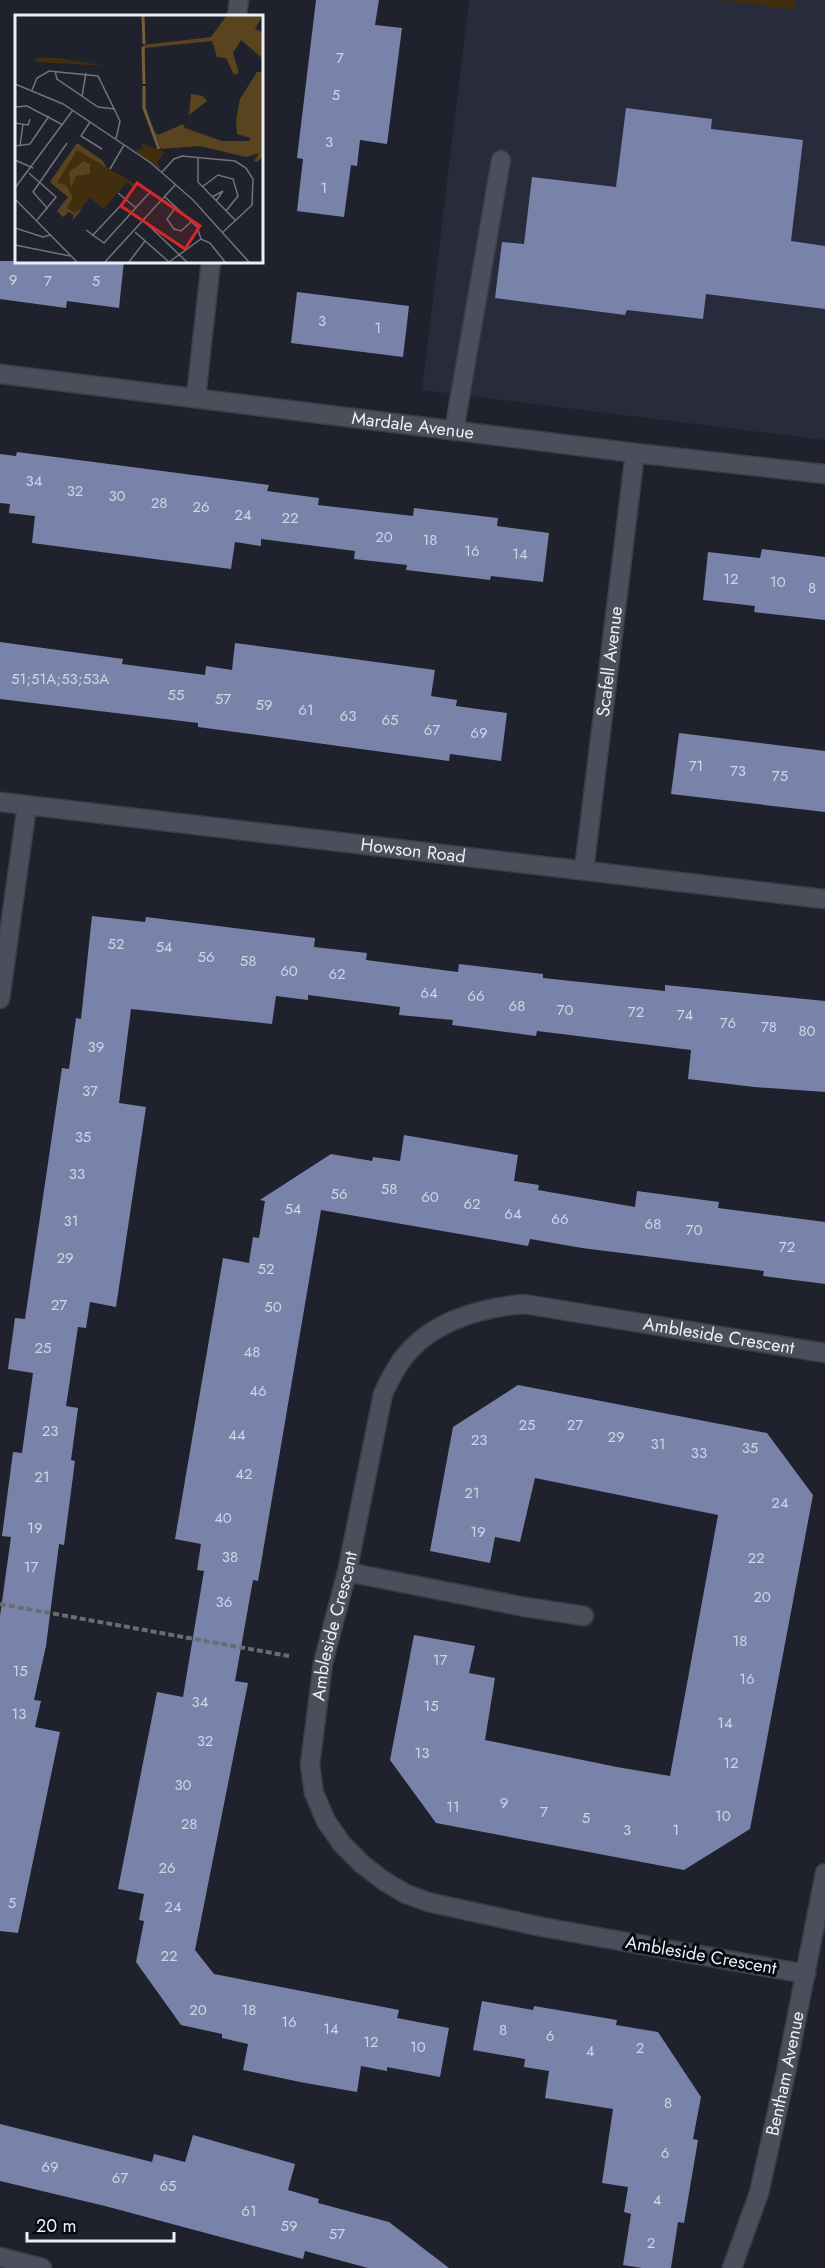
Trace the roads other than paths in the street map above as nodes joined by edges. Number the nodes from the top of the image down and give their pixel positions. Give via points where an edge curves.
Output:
1 (239, 0) edge
2 (237, 15) edge
3 (501, 160) dead end
4 (211, 262) edge
5 (0, 374) edge
6 (196, 397) junction
7 (454, 431) junction
8 (635, 453) junction
9 (825, 474) edge
10 (0, 802) edge
11 (27, 806) junction
12 (584, 870) junction
13 (825, 898) edge
14 (0, 999) edge
15 (825, 1353) edge
16 (346, 1572) junction
17 (584, 1616) dead end
18 (825, 1873) edge
19 (806, 1974) junction
20 (0, 2257) edge
21 (42, 2268) edge
22 (732, 2268) edge

1 - 2 street
3 - 7 street
4 - 6 street
5 - 6 street, Mardale Avenue
6 - 7 street, Mardale Avenue
7 - 8 street, Mardale Avenue
8 - 9 street, Mardale Avenue
8 - 12 street, Scafell Avenue
10 - 11 street, Howson Road
11 - 12 street, Howson Road
11 - 14 street
12 - 13 street, Howson Road
15 - 16 street, Ambleside Crescent via 524,1305 466,1314 417,1344 396,1367 383,1394
16 - 17 street
16 - 19 street, Ambleside Crescent via 323,1663 310,1765 314,1793 326,1821 362,1864 384,1881 429,1902 543,1927
18 - 19 street, Bentham Avenue
19 - 22 street, Bentham Avenue via 759,2193
20 - 21 street

